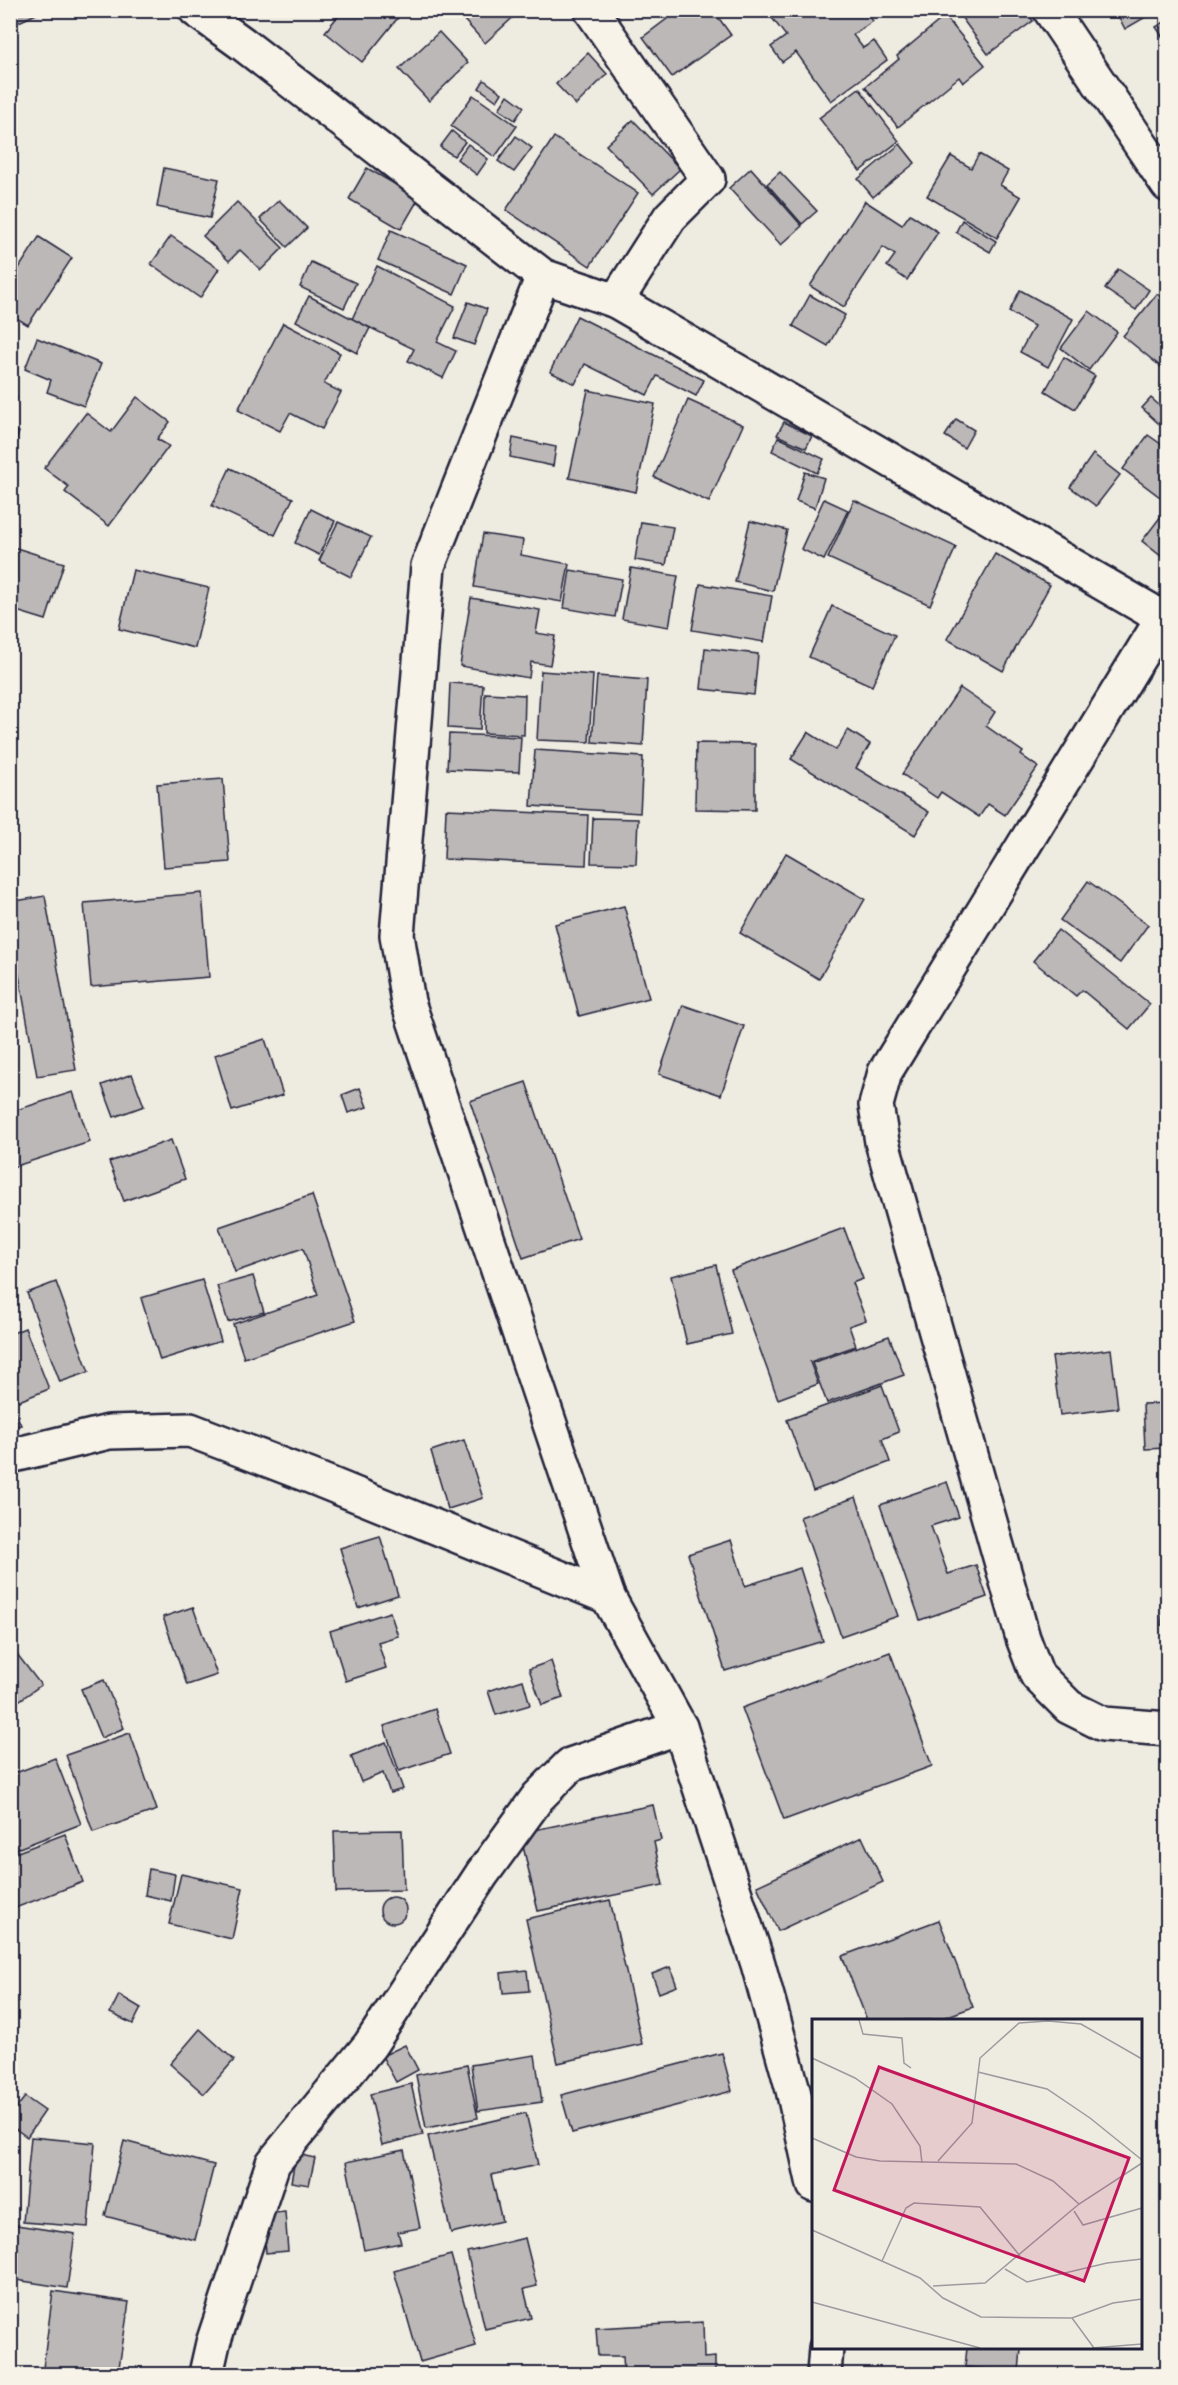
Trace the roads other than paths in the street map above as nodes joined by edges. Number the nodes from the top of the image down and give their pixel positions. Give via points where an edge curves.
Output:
1 (196, 10) edge
2 (591, 10) edge
3 (1050, 10) edge
4 (1167, 185) edge
5 (543, 276) junction
6 (616, 301) junction
7 (1165, 620) edge
8 (10, 1456) edge
9 (608, 1597) junction
10 (680, 1727) junction
11 (1167, 1729) edge
12 (812, 2180) edge
13 (826, 2349) edge
14 (206, 2374) edge
15 (824, 2374) edge

1 - 5 street
2 - 6 street via 708,179 670,218
3 - 4 street
5 - 6 street
5 - 9 street via 428,566 397,935 408,1002
6 - 7 street
7 - 11 street via 885,1072 876,1104 882,1142 1023,1638 1037,1675 1069,1707 1103,1724
8 - 9 street via 109,1432 190,1430
9 - 10 street
10 - 12 street via 758,1964 793,2090
10 - 14 street via 570,1765 538,1797 369,2045 273,2163
13 - 15 street

